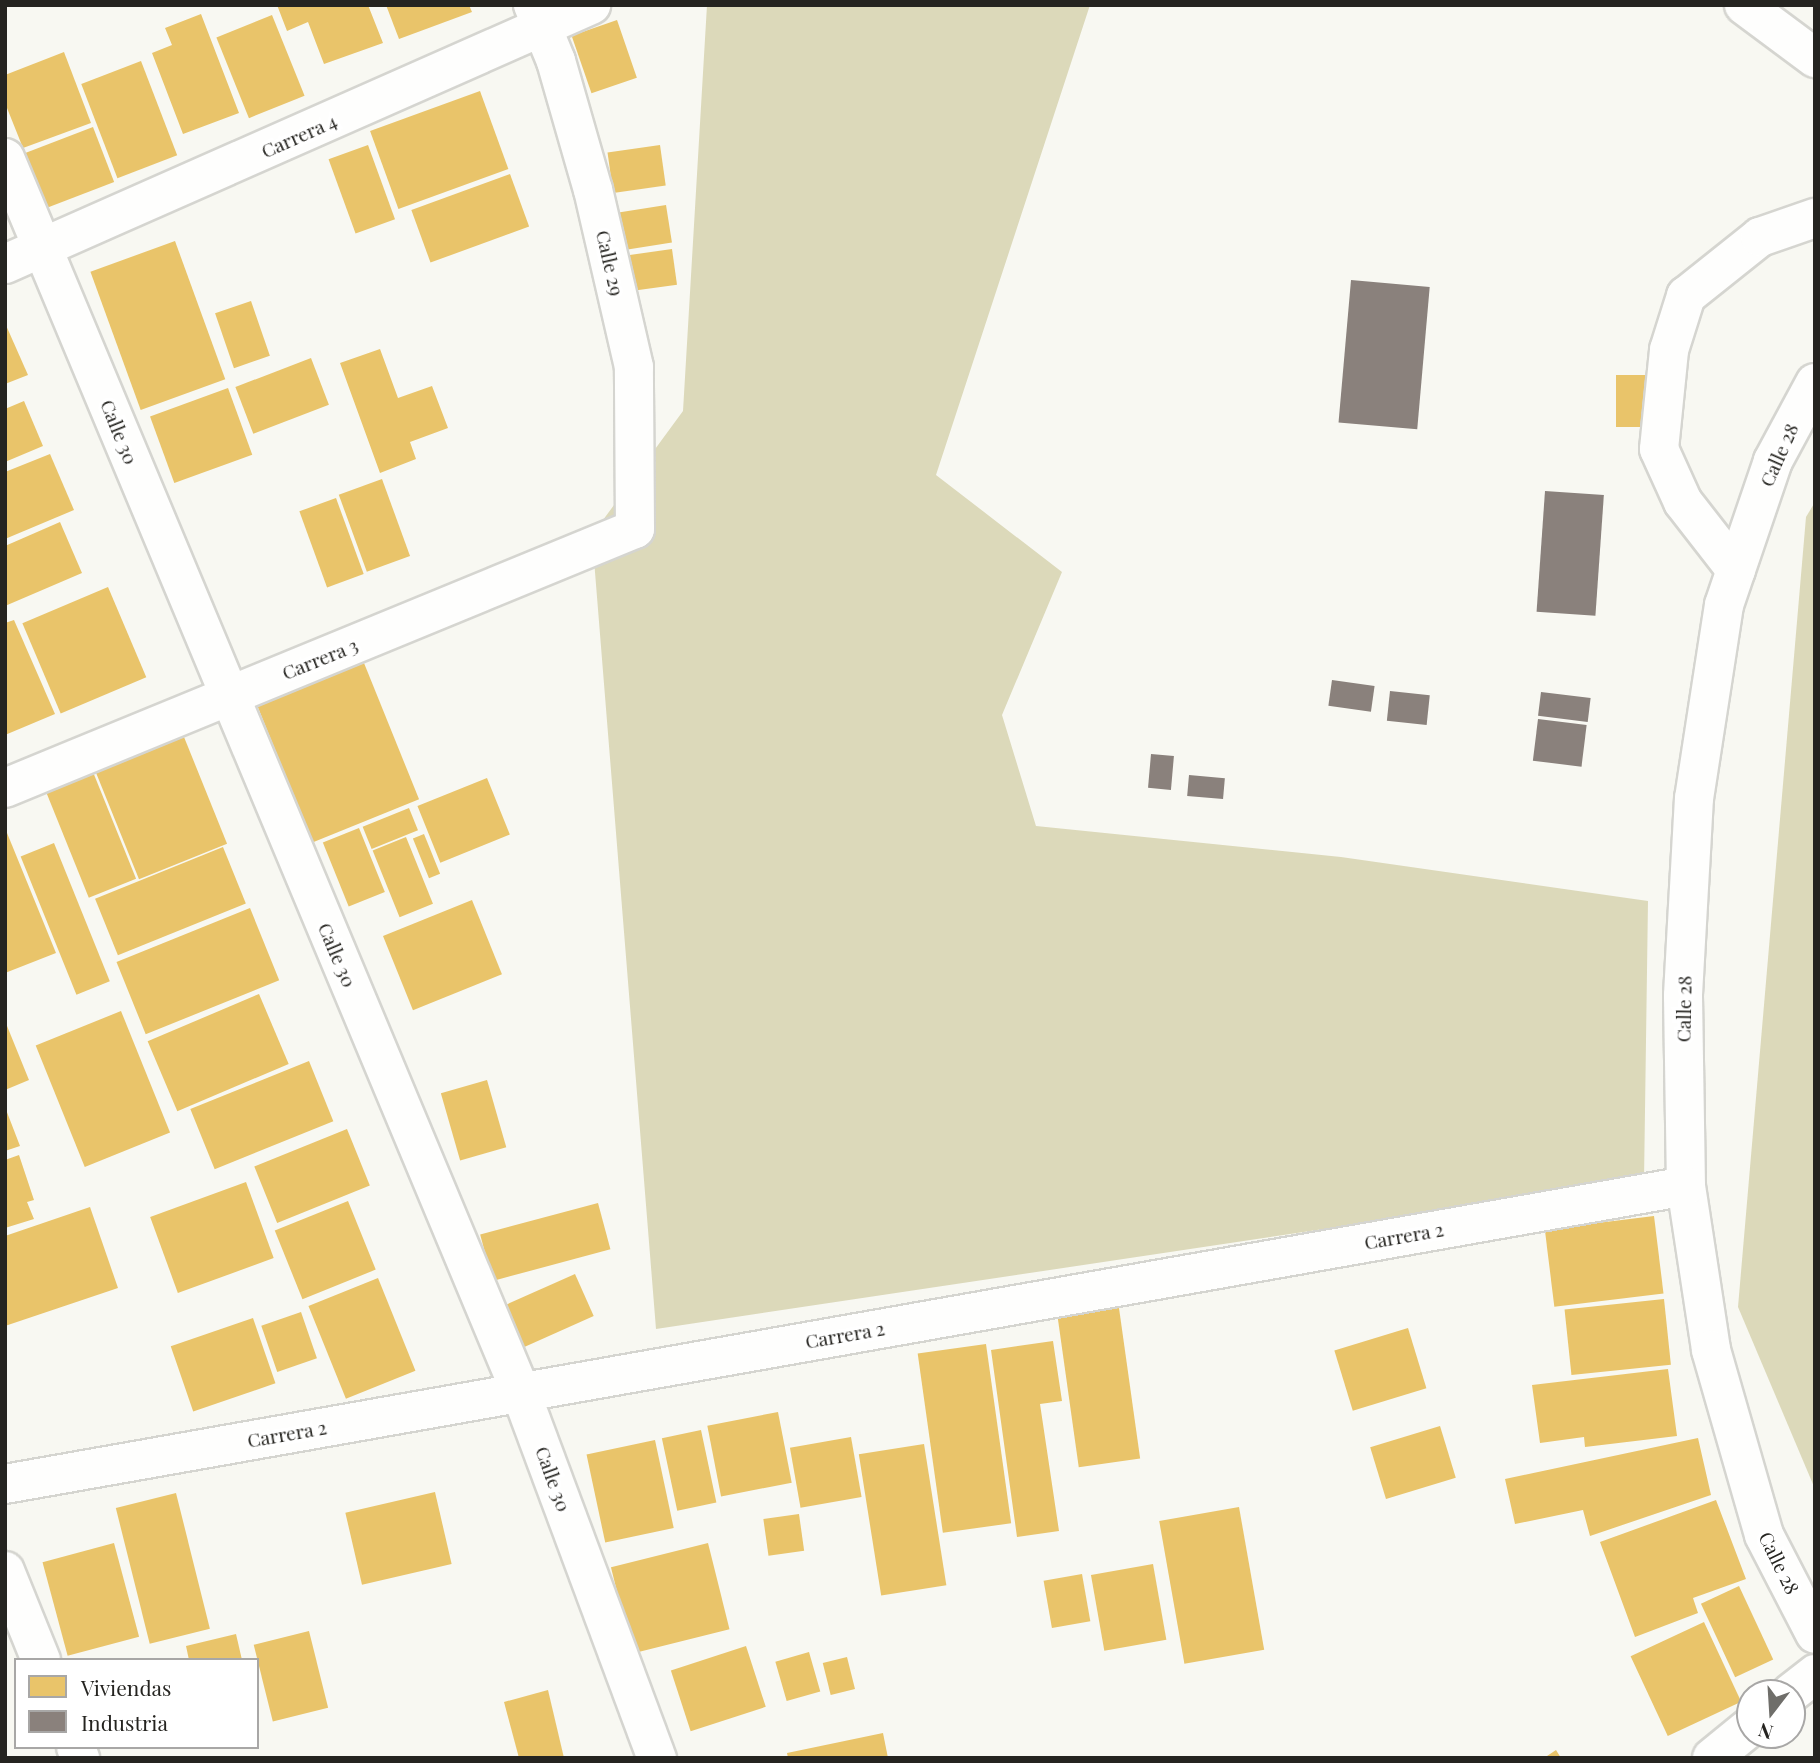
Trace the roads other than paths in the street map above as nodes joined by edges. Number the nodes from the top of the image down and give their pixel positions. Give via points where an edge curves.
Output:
1 (591, 5) edge
2 (1744, 5) edge
3 (538, 17) edge
4 (1815, 58) edge
5 (5, 158) edge
6 (1815, 218) edge
7 (43, 247) junction
8 (5, 264) edge
9 (1815, 383) edge
10 (635, 529) joint
11 (1736, 570) junction
12 (228, 696) junction
13 (5, 788) edge
14 (1686, 1186) junction
15 (521, 1393) junction
16 (5, 1484) edge
17 (5, 1571) edge
18 (1815, 1634) edge
19 (40, 1658) edge
20 (1736, 1738) edge
21 (657, 1758) edge
22 (1712, 1758) edge

1 - 3 street, Carrera 4
2 - 4 street
3 - 7 street, Carrera 4
3 - 10 street, Calle 29 via 593,190 634,367
5 - 7 street, Calle 30
6 - 11 street via 1760,237 1686,296 1669,350 1658,449 1683,502
7 - 8 street, Carrera 4
7 - 12 street, Calle 30
9 - 11 street, Calle 28 via 1773,461
10 - 12 street, Carrera 3
11 - 14 street, Calle 28 via 1724,605 1694,798 1683,996
12 - 13 street, Carrera 3
12 - 15 street, Calle 30
14 - 15 street, Carrera 2
14 - 18 street, Calle 28 via 1711,1350 1763,1535
15 - 16 street, Carrera 2
15 - 21 street, Calle 30
17 - 19 street
20 - 22 street

